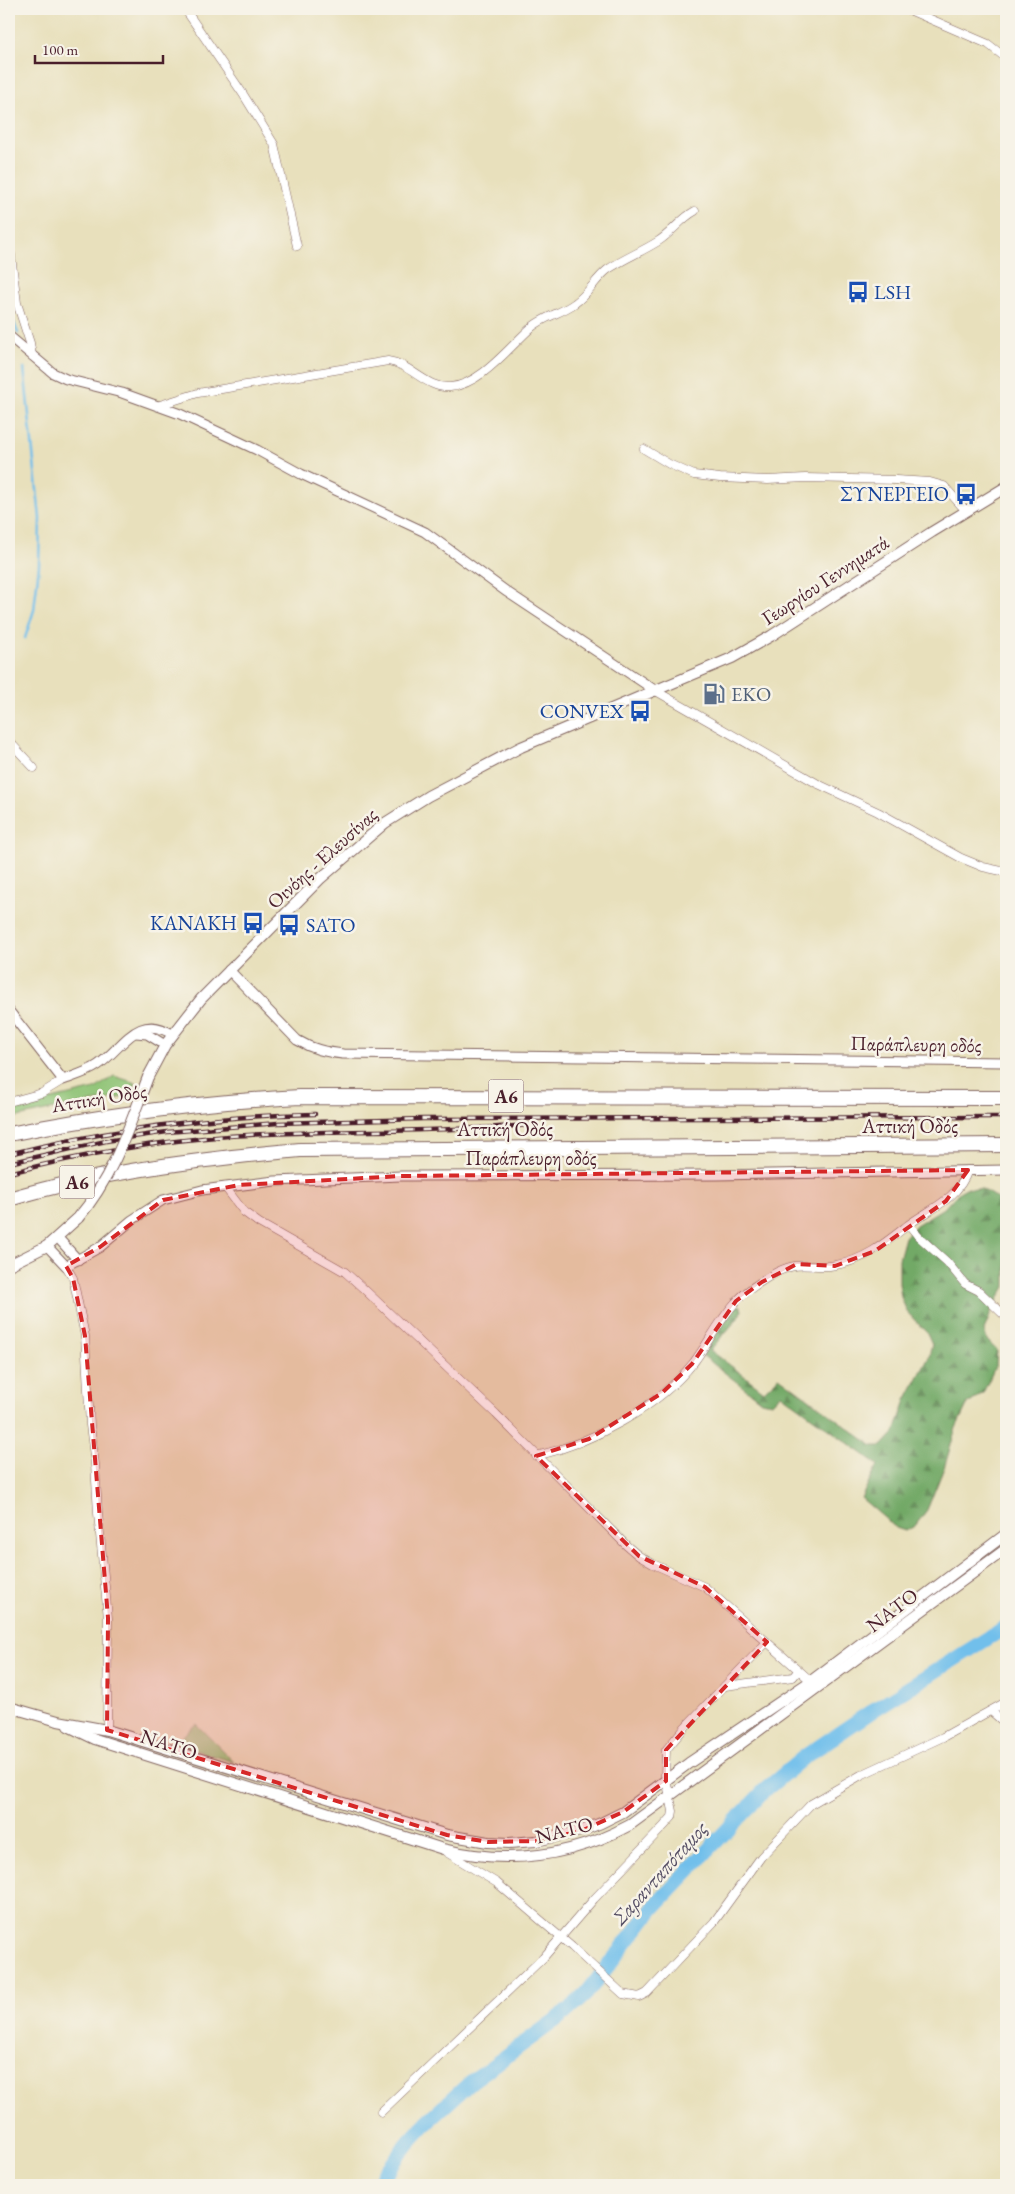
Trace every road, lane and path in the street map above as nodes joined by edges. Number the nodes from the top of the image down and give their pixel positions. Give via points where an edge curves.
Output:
1 (185, 9) edge
2 (908, 9) edge
3 (1006, 58) edge
4 (695, 211) dead end
5 (297, 246) dead end
6 (10, 248) dead end
7 (9, 336) edge
8 (32, 356) junction
9 (160, 405) junction
10 (644, 449) dead end
11 (1006, 487) edge
12 (966, 511) junction
13 (656, 691) junction
14 (9, 740) edge
15 (34, 768) dead end
16 (1006, 872) edge
17 (229, 970) junction
18 (9, 1012) edge
19 (133, 1034) junction
20 (172, 1034) junction
21 (164, 1045) junction
22 (1006, 1062) edge
23 (63, 1080) junction
24 (1006, 1098) edge
25 (9, 1102) edge
26 (9, 1134) edge
27 (1006, 1145) edge
28 (968, 1170) junction
29 (1006, 1170) edge
30 (225, 1187) junction
31 (9, 1199) edge
32 (909, 1225) junction
33 (58, 1238) junction
34 (47, 1246) junction
35 (78, 1260) junction
36 (9, 1265) edge
37 (66, 1266) junction
38 (1006, 1317) edge
39 (536, 1456) junction
40 (1006, 1534) edge
41 (1006, 1549) edge
42 (767, 1642) junction
43 (798, 1671) junction
44 (811, 1681) junction
45 (725, 1686) junction
46 (1006, 1703) edge
47 (9, 1707) edge
48 (992, 1710) junction
49 (58, 1721) junction
50 (1006, 1724) edge
51 (107, 1730) junction
52 (666, 1781) junction
53 (671, 1796) junction
54 (443, 1849) junction
55 (560, 1936) junction
56 (381, 2112) dead end

1 - 5 street via 274,144
2 - 3 street via 988,44
4 - 9 street via 685,216 659,241 607,271 574,304 534,326 478,376 459,386 436,385 398,362 388,361 198,393
6 - 8 street via 17,303
7 - 8 street
8 - 9 street via 66,379
9 - 13 street via 424,532
10 - 12 street via 694,475 768,480 930,482 944,486
11 - 12 main road, Γεωργίου Γεννηματά
12 - 13 main road, Γεωργίου Γεννηματά via 771,636 732,658
13 - 16 street via 818,784 878,812 961,858
13 - 17 main road, Οινόης - Ελευσίνας via 513,751 385,823 320,879
14 - 15 street
17 - 20 main road, Οινόης - Ελευσίνας
17 - 22 street, Παράπλευρη οδός via 296,1040 323,1052 477,1057
18 - 23 street
19 - 20 street via 151,1027
19 - 21 street via 147,1034
19 - 23 street via 98,1065
20 - 21 main road, Οινόης - Ελευσίνας
21 - 33 main road, Οινόης - Ελευσίνας, bridge via 101,1189
23 - 25 street via 42,1093
24 - 26 highway, Αττική Οδός / Α6 via 300,1097 150,1110
27 - 31 highway, Αττική Οδός / Α6 via 300,1150 145,1168
28 - 29 street, Παράπλευρη οδός
28 - 30 street, Παράπλευρη οδός via 401,1176 283,1180
28 - 32 street via 964,1180 946,1201
30 - 35 street, Παράπλευρη οδός via 163,1200
30 - 39 street via 244,1212 264,1227 345,1272
32 - 38 street via 965,1284 979,1291
32 - 39 street via 862,1257 835,1266 797,1264 770,1277 736,1301 692,1364 662,1393 589,1440
33 - 34 main road, Οινόης - Ελευσίνας
33 - 35 street
34 - 36 main road, Οινόης - Ελευσίνας
34 - 37 street
35 - 37 street, Παράπλευρη οδός
37 - 51 street via 73,1278 85,1336 108,1618
39 - 42 street via 639,1556 706,1588
40 - 44 main road, ΝΑΤΟ
41 - 53 main road, ΝΑΤΟ
42 - 43 street
42 - 45 street
43 - 44 street
43 - 45 street via 792,1677
44 - 52 main road, ΝΑΤΟ
45 - 52 street via 666,1750
46 - 48 street
47 - 49 main road, ΝΑΤΟ
48 - 50 street
48 - 55 street via 861,1775 811,1804 761,1857 714,1922 647,1993 639,1997 623,1994
49 - 51 main road, ΝΑΤΟ
49 - 54 main road, ΝΑΤΟ via 95,1739
51 - 52 main road, ΝΑΤΟ via 446,1835 488,1842 536,1841 581,1831 623,1812
52 - 53 street
53 - 54 main road, ΝΑΤΟ via 608,1837 561,1852 511,1858
53 - 55 street via 672,1817
54 - 55 street via 497,1883
55 - 56 street via 543,1958

